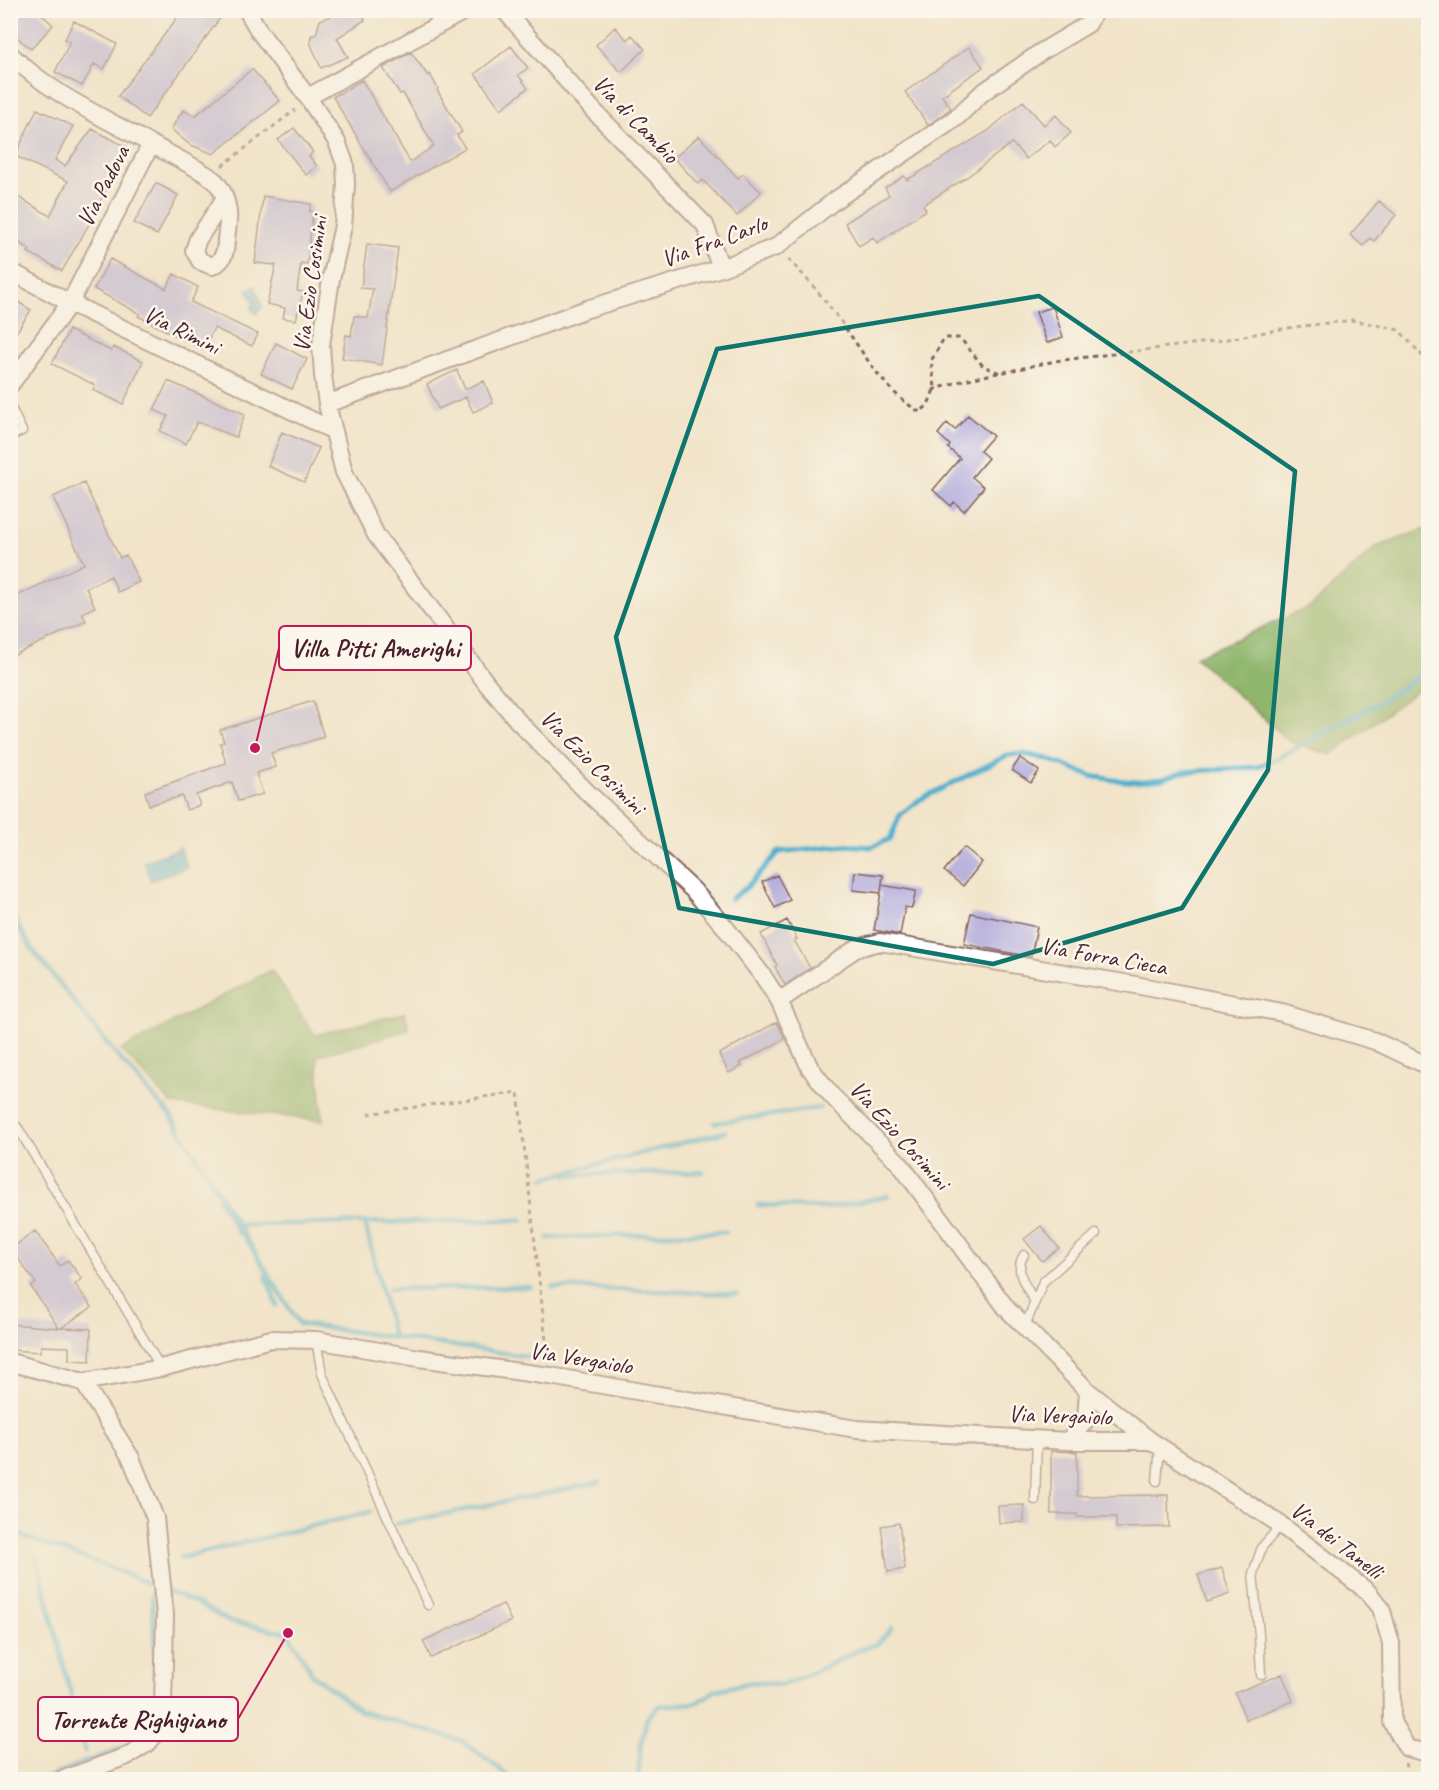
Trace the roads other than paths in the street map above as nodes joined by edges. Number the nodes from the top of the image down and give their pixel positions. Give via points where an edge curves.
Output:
1 (247, 10) edge
2 (466, 10) edge
3 (504, 10) edge
4 (1095, 10) edge
5 (10, 54) edge
6 (309, 98) junction
7 (152, 144) junction
8 (225, 198) dead end
9 (721, 268) junction
10 (10, 271) edge
11 (70, 303) junction
12 (10, 385) edge
13 (327, 404) junction
14 (10, 406) edge
15 (334, 431) junction
16 (10, 436) edge
17 (779, 1001) junction
18 (1428, 1066) edge
19 (10, 1119) edge
20 (1095, 1234) dead end
21 (1024, 1255) dead end
22 (1035, 1302) junction
23 (1025, 1326) junction
24 (316, 1340) junction
25 (10, 1362) edge
26 (161, 1368) junction
27 (83, 1382) junction
28 (1088, 1391) junction
29 (1037, 1439) junction
30 (1068, 1441) junction
31 (1155, 1444) junction
32 (1157, 1481) dead end
33 (1035, 1500) dead end
34 (1281, 1525) junction
35 (428, 1605) dead end
36 (1261, 1675) dead end
37 (1428, 1753) edge
38 (61, 1779) edge

1 - 6 street, Via Ezio Cosimini
2 - 6 street
3 - 9 street, Via di Cambio via 594,111 705,225
4 - 9 street, Via Fra Carlo via 1088,24 982,93 956,118 834,201 776,247
5 - 7 street, Via Padova via 44,83
6 - 13 street, Via Ezio Cosimini via 337,142 345,164 343,226 321,345
7 - 8 street via 208,176
7 - 11 street, Via Padova
9 - 13 street, Via Fra Carlo via 587,309
10 - 11 street, Via Rimini
11 - 12 street, Via Padova
11 - 15 street, Via Rimini
13 - 15 street, Via Ezio Cosimini
14 - 16 lane via 22,431
15 - 17 street, Via Ezio Cosimini via 344,472 376,535 487,684 587,792 693,890
17 - 18 street, Via Forra Cieca via 857,948 879,942 1282,1013 1375,1041
17 - 23 street, Via Ezio Cosimini via 810,1068 832,1096 900,1164 1007,1309
19 - 26 lane
20 - 22 lane via 1043,1282
21 - 22 lane via 1020,1270
22 - 23 lane
23 - 28 street, Via Ezio Cosimini
24 - 26 street, Via Vergaiolo via 271,1339
24 - 29 street, Via Vergaiolo via 856,1429
24 - 35 lane via 322,1374
25 - 27 street, Via Vergaiolo
26 - 27 street, Via Vergaiolo
27 - 38 street via 131,1458 155,1518 165,1615 163,1707 156,1733 148,1743 127,1756
28 - 30 street via 1086,1420
28 - 31 street, Via Ezio Cosimini
29 - 30 street, Via Vergaiolo
29 - 33 lane
30 - 31 street, Via Vergaiolo
31 - 32 lane
31 - 34 street, Via dei Tanelli
34 - 36 lane via 1262,1547 1253,1573
34 - 37 street, Via dei Tanelli via 1367,1591 1381,1608 1391,1643 1392,1722 1407,1748

